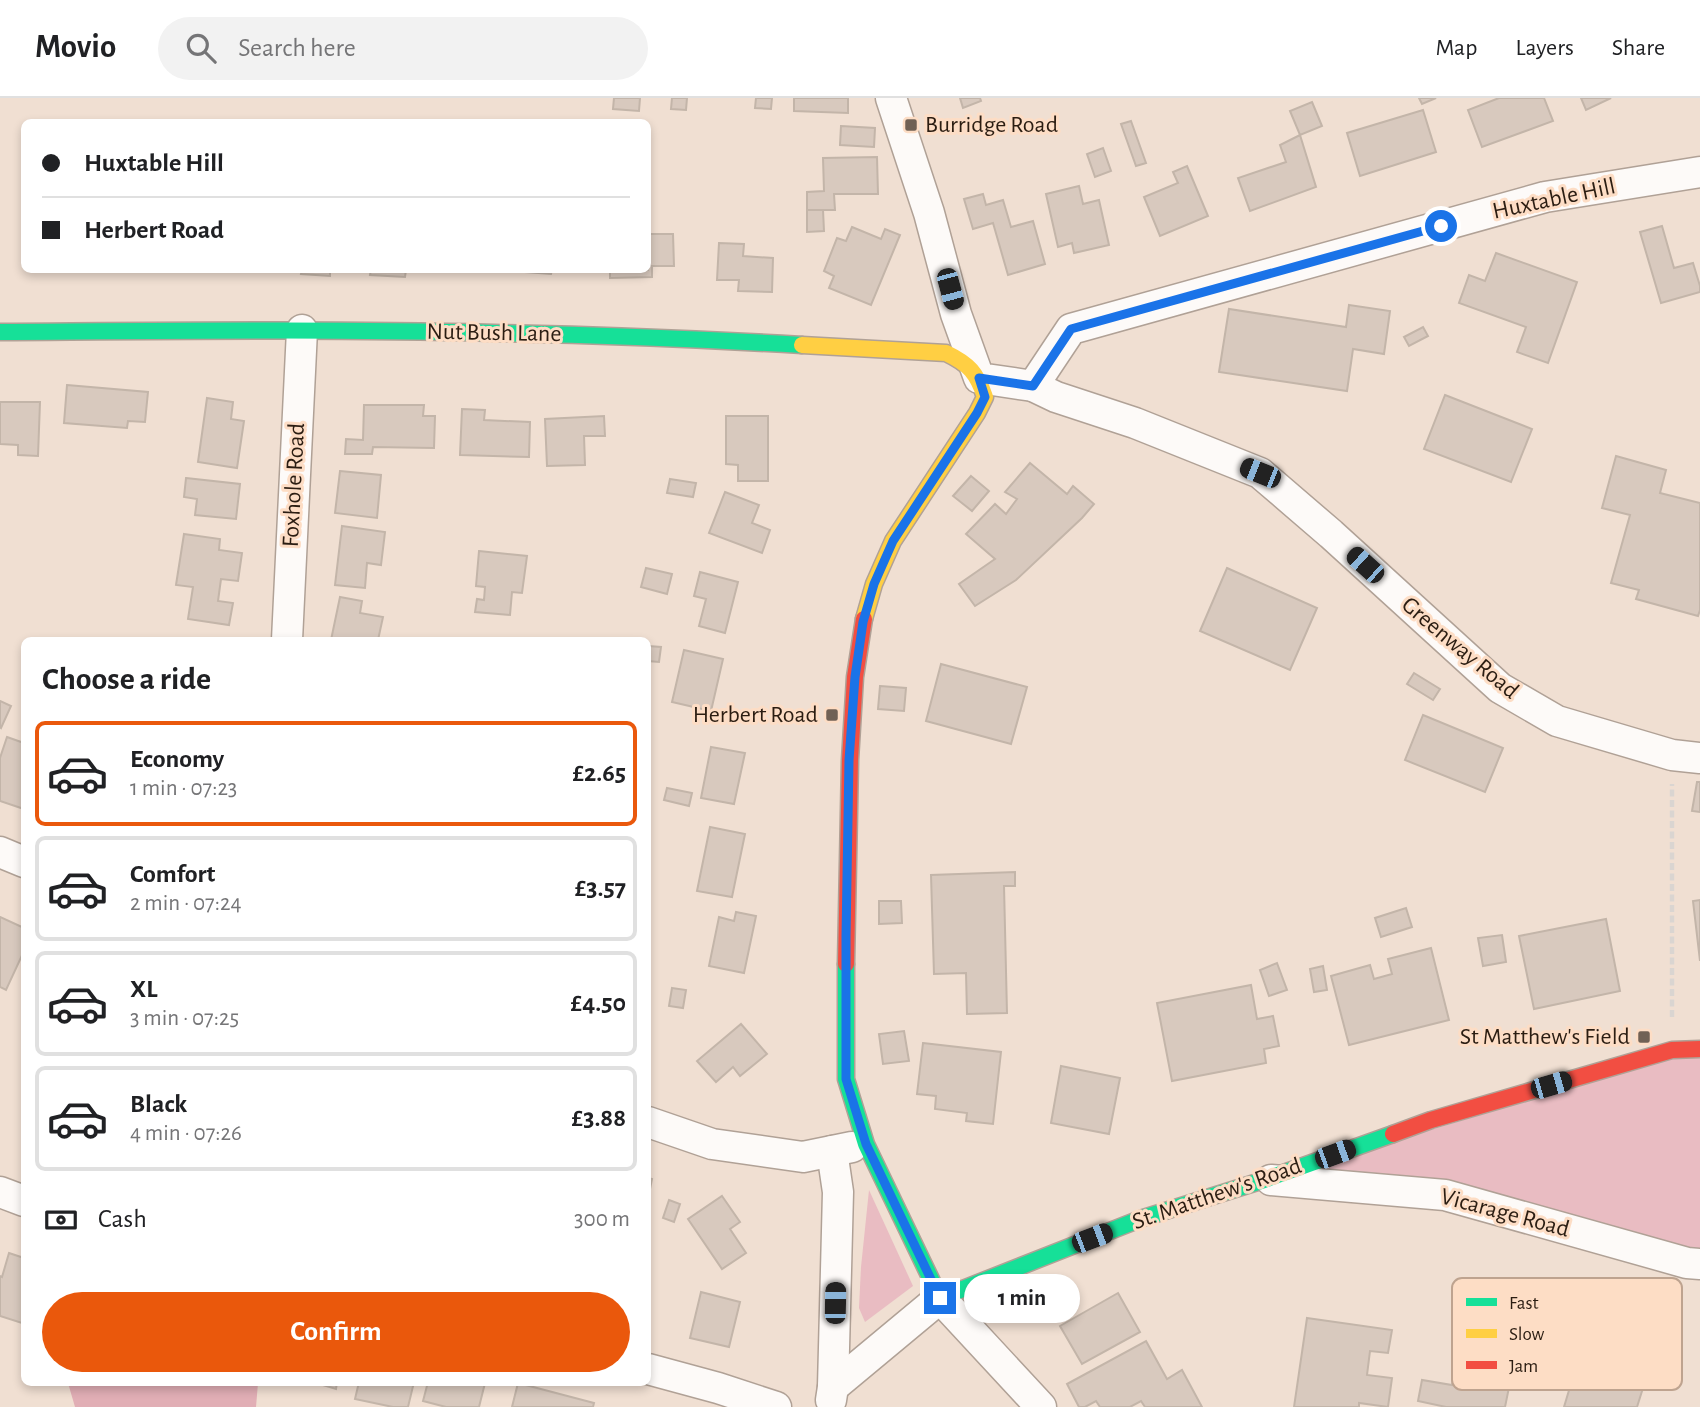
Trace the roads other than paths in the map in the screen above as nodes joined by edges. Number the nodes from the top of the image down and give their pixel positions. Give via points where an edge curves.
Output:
1 (891, 98) edge
2 (1700, 172) edge
3 (302, 330) junction
4 (0, 332) edge
5 (979, 378) junction
6 (1033, 386) junction
7 (287, 637) edge
8 (1686, 757) edge
9 (0, 852) edge
10 (21, 861) edge
11 (1700, 1049) edge
12 (651, 1123) edge
13 (866, 1144) junction
14 (832, 1151) junction
15 (1264, 1180) junction
16 (0, 1192) edge
17 (21, 1201) edge
18 (1700, 1264) edge
19 (940, 1298) junction
20 (651, 1370) edge
21 (831, 1397) edge
22 (776, 1407) edge
23 (1041, 1407) edge

1 - 5 street
2 - 6 street, Huxtable Hill via 1545,197 1071,329
3 - 4 street, Nut Bush Lane
3 - 5 street, Nut Bush Lane via 561,334 946,353 963,360
3 - 7 street, Foxhole Road
5 - 6 street, Greenway Road
5 - 13 street via 985,397 893,541 863,622 849,760 846,1079
6 - 8 street, Greenway Road via 1260,473 1500,688 1557,721
9 - 10 street
11 - 15 street, St. Matthew's Road via 1672,1050 1431,1120
12 - 14 street via 712,1144 803,1157
13 - 14 street
13 - 19 street
14 - 21 street via 838,1192
15 - 18 street, Vicarage Road via 1445,1195
15 - 19 street, St. Matthew's Road via 1143,1218
16 - 17 street
19 - 21 street
19 - 23 street
20 - 22 street

